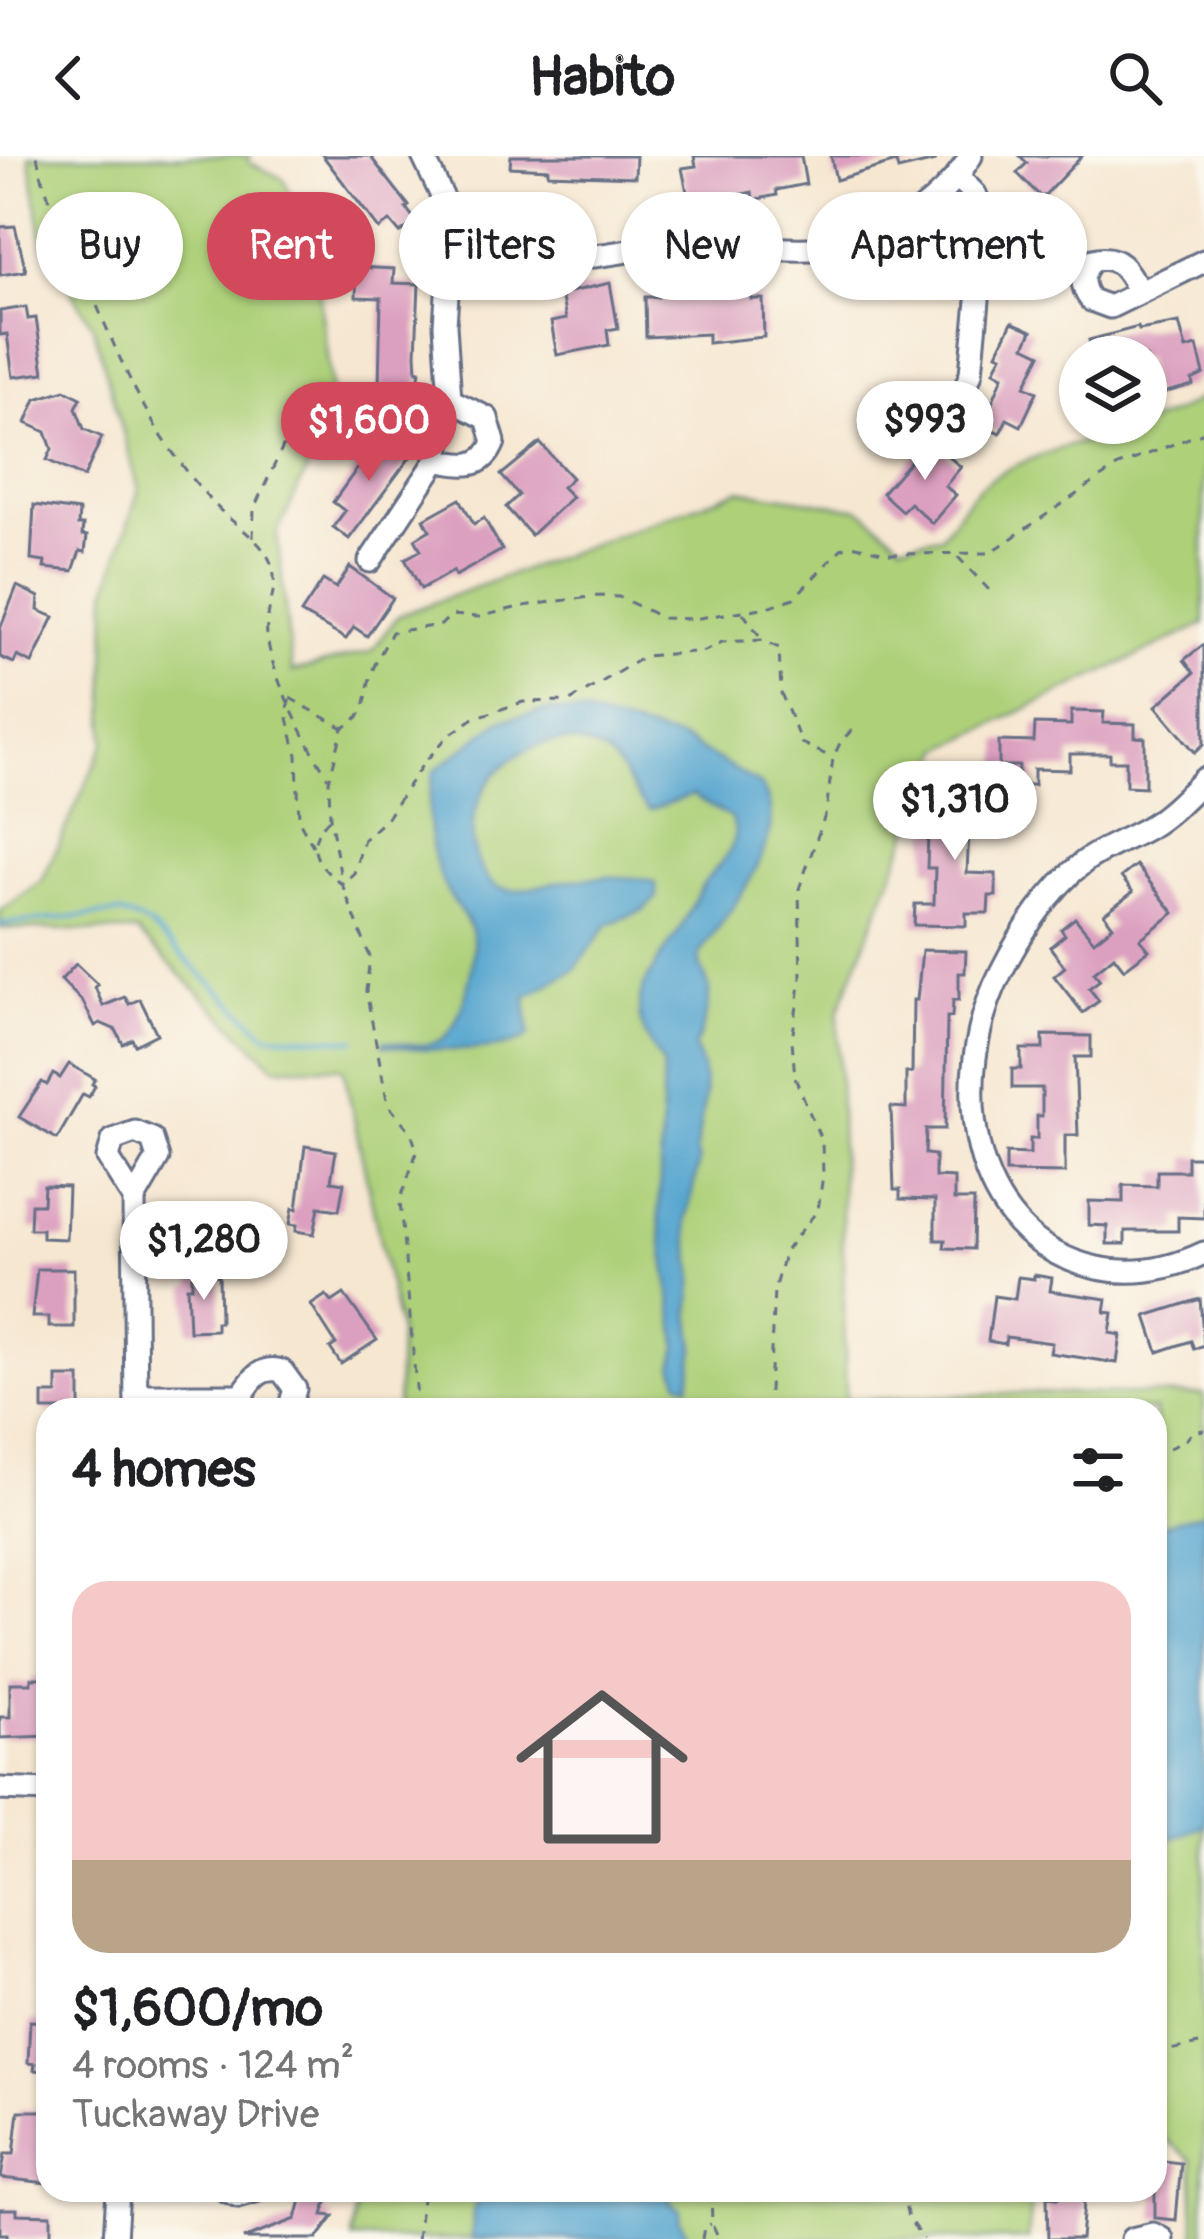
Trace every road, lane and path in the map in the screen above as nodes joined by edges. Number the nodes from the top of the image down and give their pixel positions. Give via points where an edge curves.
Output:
1 (38, 156) edge
2 (423, 156) edge
3 (971, 156) edge
4 (957, 176) junction
5 (440, 192) edge
6 (597, 256) edge
7 (1204, 261) edge
8 (1138, 290) dead end
9 (449, 300) edge
10 (450, 400) junction
11 (956, 413) dead end
12 (292, 428) dead end
13 (1204, 432) edge
14 (437, 460) junction
15 (254, 540) junction
16 (957, 556) junction
17 (395, 565) dead end
18 (991, 592) dead end
19 (742, 611) junction
20 (763, 640) junction
21 (289, 697) junction
22 (857, 725) dead end
23 (343, 728) junction
24 (833, 758) junction
25 (1204, 779) edge
26 (329, 781) junction
27 (330, 817) junction
28 (314, 847) junction
29 (342, 884) junction
30 (134, 1198) dead end
31 (1204, 1253) edge
32 (136, 1398) edge
33 (249, 1398) edge
34 (292, 1398) edge
35 (417, 1398) edge
36 (769, 1398) edge
37 (1204, 1430) edge
38 (1169, 1448) dead end
39 (0, 1789) edge
40 (36, 1790) edge
41 (1204, 2042) edge
42 (1167, 2050) edge
43 (117, 2202) edge
44 (422, 2202) edge
45 (711, 2202) edge
46 (905, 2202) edge
47 (712, 2223) junction
48 (115, 2239) edge
49 (417, 2239) edge
50 (701, 2239) edge
51 (719, 2239) edge
52 (923, 2239) edge
53 (1132, 2239) edge
54 (1162, 2239) edge

1 - 15 path via 44,194 117,358 172,452
2 - 5 street
3 - 4 street
4 - 6 street via 923,211 859,242 821,249 698,240
4 - 11 street via 986,218 971,373
7 - 8 street
9 - 10 street
10 - 14 street
10 - 14 street via 487,418 494,442 474,464
12 - 15 path via 254,508
13 - 16 path via 1118,466 990,553
14 - 17 street via 372,558
15 - 21 path via 271,561 267,636
16 - 18 path
16 - 19 path via 852,545 794,598
19 - 20 path
19 - 23 path via 663,618 598,596 452,615 441,625 392,632 370,674 367,707
20 - 24 path via 779,648 781,693 800,743
20 - 29 path via 645,656 570,701 523,702 474,718 423,764 364,839
21 - 23 path
21 - 26 path
21 - 28 path via 299,821
22 - 24 path
23 - 26 path
24 - 36 path via 826,812 800,889 792,1040 795,1078 822,1142 823,1175 818,1210 785,1251 774,1290
25 - 31 street via 1165,816 1073,872 1032,924 1001,972 981,1025 974,1104 976,1143 994,1192 1051,1250 1124,1271 1161,1269
26 - 27 path
27 - 28 path
27 - 29 path
28 - 29 path via 320,867
29 - 35 path via 370,957 366,991 388,1105 416,1150 400,1202
30 - 32 street
33 - 34 street via 266,1369 282,1371
37 - 38 path
39 - 40 street
41 - 42 path
43 - 48 street
44 - 49 path
45 - 47 path
46 - 52 path
47 - 50 path
47 - 51 path
53 - 54 street

